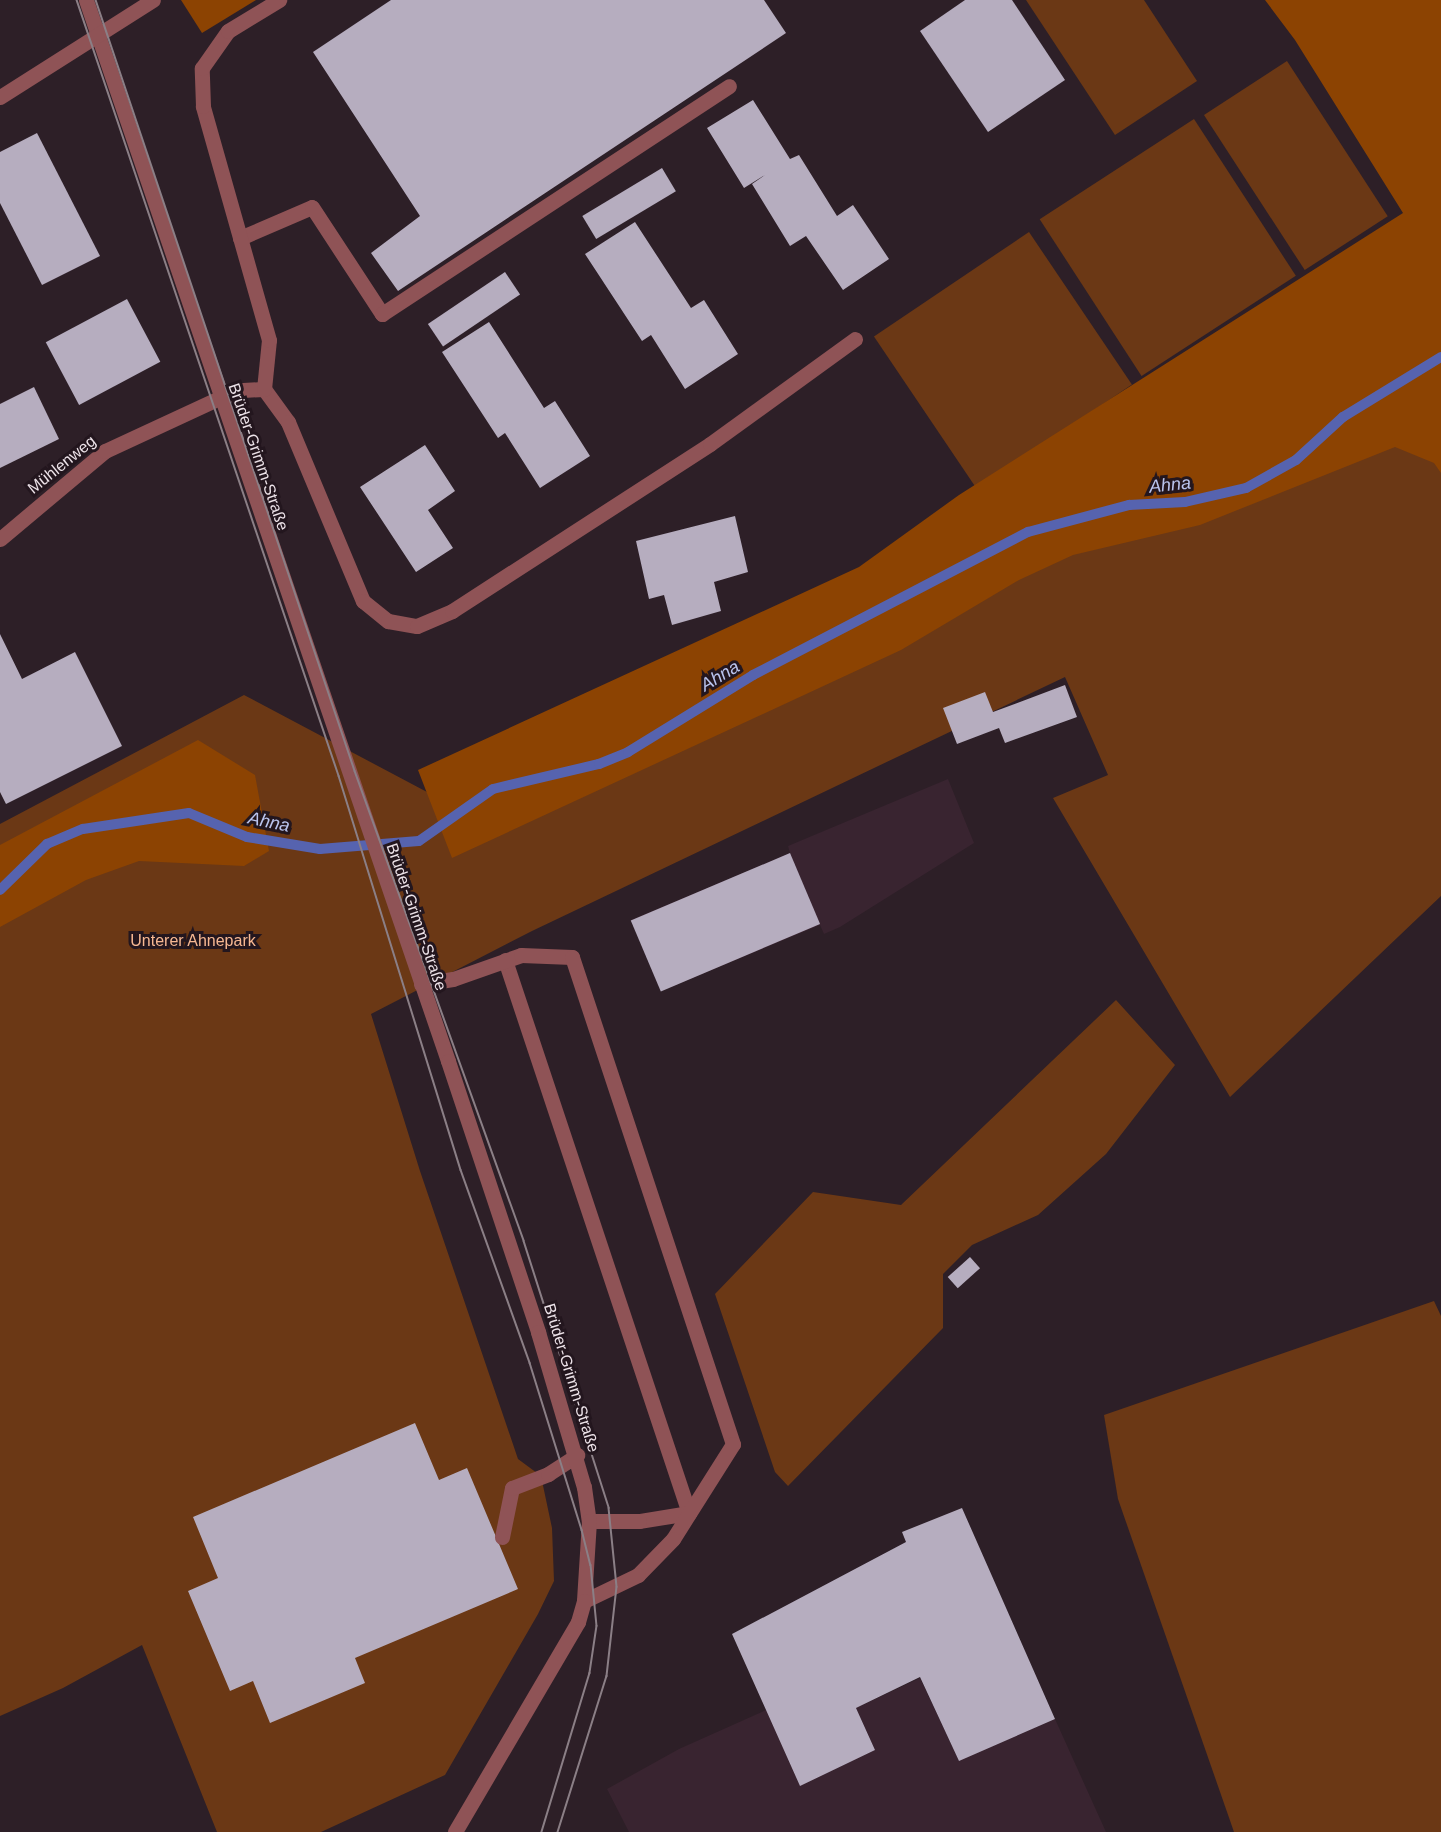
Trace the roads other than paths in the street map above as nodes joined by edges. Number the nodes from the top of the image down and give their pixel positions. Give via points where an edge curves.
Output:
1 (86, 0) edge
2 (153, 0) edge
3 (279, 0) edge
4 (97, 38) junction
5 (729, 87) dead end
6 (0, 97) edge
7 (240, 238) junction
8 (855, 339) dead end
9 (264, 389) junction
10 (219, 398) junction
11 (0, 539) edge
12 (505, 960) junction
13 (421, 984) junction
14 (577, 1455) junction
15 (689, 1513) junction
16 (589, 1521) junction
17 (502, 1537) dead end
18 (584, 1601) junction
19 (455, 1832) edge

1 - 4 street, Brüder-Grimm-Straße
2 - 4 street
3 - 7 street via 228,31 202,68 203,106
4 - 6 street
4 - 10 street, Brüder-Grimm-Straße
5 - 7 street via 382,314 312,207
7 - 9 street via 269,340
8 - 9 street via 710,444 452,611 417,626 388,621 363,601 288,422
9 - 10 street, Mühlenweg via 243,390
10 - 11 street, Mühlenweg via 105,451
10 - 13 street, Brüder-Grimm-Straße
12 - 13 street via 453,979
12 - 15 street
12 - 15 street via 521,955 572,957 606,1059 733,1444
13 - 14 street, Brüder-Grimm-Straße
14 - 16 street, Brüder-Grimm-Straße
14 - 17 street via 548,1474 512,1488
15 - 16 street via 639,1521
15 - 18 street via 673,1539 638,1575
16 - 18 street, Brüder-Grimm-Straße
18 - 19 street, Brüder-Grimm-Straße via 560,1659

